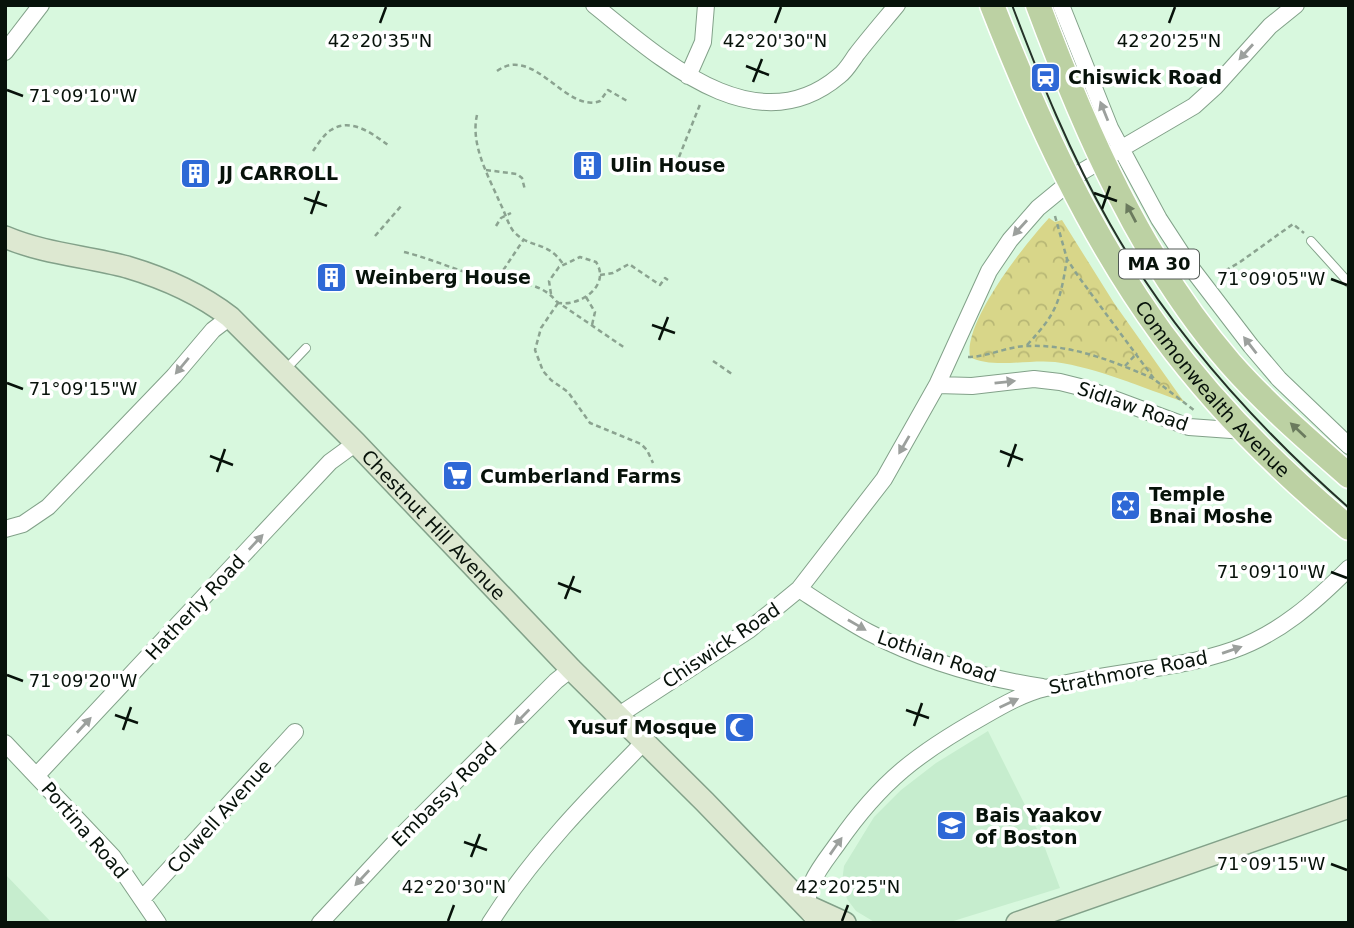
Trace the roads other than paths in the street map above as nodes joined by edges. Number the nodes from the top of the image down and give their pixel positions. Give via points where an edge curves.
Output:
1 (41, 5) edge
2 (594, 5) edge
3 (705, 5) edge
4 (897, 5) edge
5 (992, 5) edge
6 (1038, 5) edge
7 (1060, 5) edge
8 (1296, 5) edge
9 (5, 52) edge
10 (688, 76) junction
11 (1111, 154) junction
12 (1069, 180) junction
13 (5, 237) edge
14 (1311, 240) dead end
15 (1349, 283) edge
16 (230, 317) junction
17 (306, 348) dead end
18 (284, 371) junction
19 (937, 385) junction
20 (1245, 431) junction
21 (356, 443) junction
22 (1349, 446) edge
23 (1349, 476) edge
24 (5, 528) edge
25 (1349, 528) edge
26 (1349, 568) edge
27 (799, 589) junction
28 (571, 669) junction
29 (1045, 688) junction
30 (619, 715) junction
31 (295, 732) dead end
32 (644, 742) junction
33 (5, 743) edge
34 (37, 775) junction
35 (1349, 807) edge
36 (142, 899) junction
37 (810, 914) edge
38 (158, 923) edge
39 (320, 923) edge
40 (490, 923) edge
41 (822, 923) edge
42 (845, 923) edge
43 (1017, 923) edge

1 - 9 street
2 - 10 street
3 - 10 street via 703,42
4 - 10 street via 842,75 797,98 754,101
5 - 12 main road, Commonwealth Avenue / MA 30
6 - 11 main road, Commonwealth Avenue / MA 30 via 1061,68
11 -> 7 street, Commonwealth Avenue
8 -> 11 street, Chiswick Road via 1270,26 1203,99
11 - 12 street, Chiswick Road
22 -> 11 street, Commonwealth Avenue via 1251,346
23 -> 11 main road, Commonwealth Avenue / MA 30 via 1270,404 1196,320 1165,277
12 -> 19 street, Chiswick Road via 1019,229 989,271
12 - 20 main road, Commonwealth Avenue / MA 30 via 1163,334
13 - 16 main road, Chestnut Hill Avenue via 167,281 208,300
14 - 15 lane
16 - 18 main road, Chestnut Hill Avenue
16 -> 24 street via 48,507 23,524
17 - 18 lane
18 - 21 main road, Chestnut Hill Avenue
19 -> 20 street, Sidlaw Road via 1034,379 1060,382 1189,427
19 -> 27 street, Chiswick Road via 884,480
20 - 25 main road, Commonwealth Avenue / MA 30 via 1293,481
21 - 28 main road, Chestnut Hill Avenue
34 -> 21 street, Hatherly Road via 330,462
29 -> 26 street, Strathmore Road via 1233,650 1267,636 1316,600
27 -> 29 street, Lothian Road via 870,633 917,653
27 - 30 street, Chiswick Road via 749,631
28 - 30 main road, Chestnut Hill Avenue
28 -> 39 street, Embassy Road via 401,836
37 -> 29 street, Strathmore Road via 813,878 853,821 895,774 955,732
30 - 32 main road, Chestnut Hill Avenue
31 - 36 street, Colwell Avenue
32 - 37 main road, Chestnut Hill Avenue
32 - 40 street via 545,846
33 - 34 street, Portina Road
34 - 36 street, Portina Road via 113,857
35 - 43 main road
36 - 38 street, Portina Road
37 - 41 main road, Chestnut Hill Avenue
37 - 42 main road, Chestnut Hill Avenue

